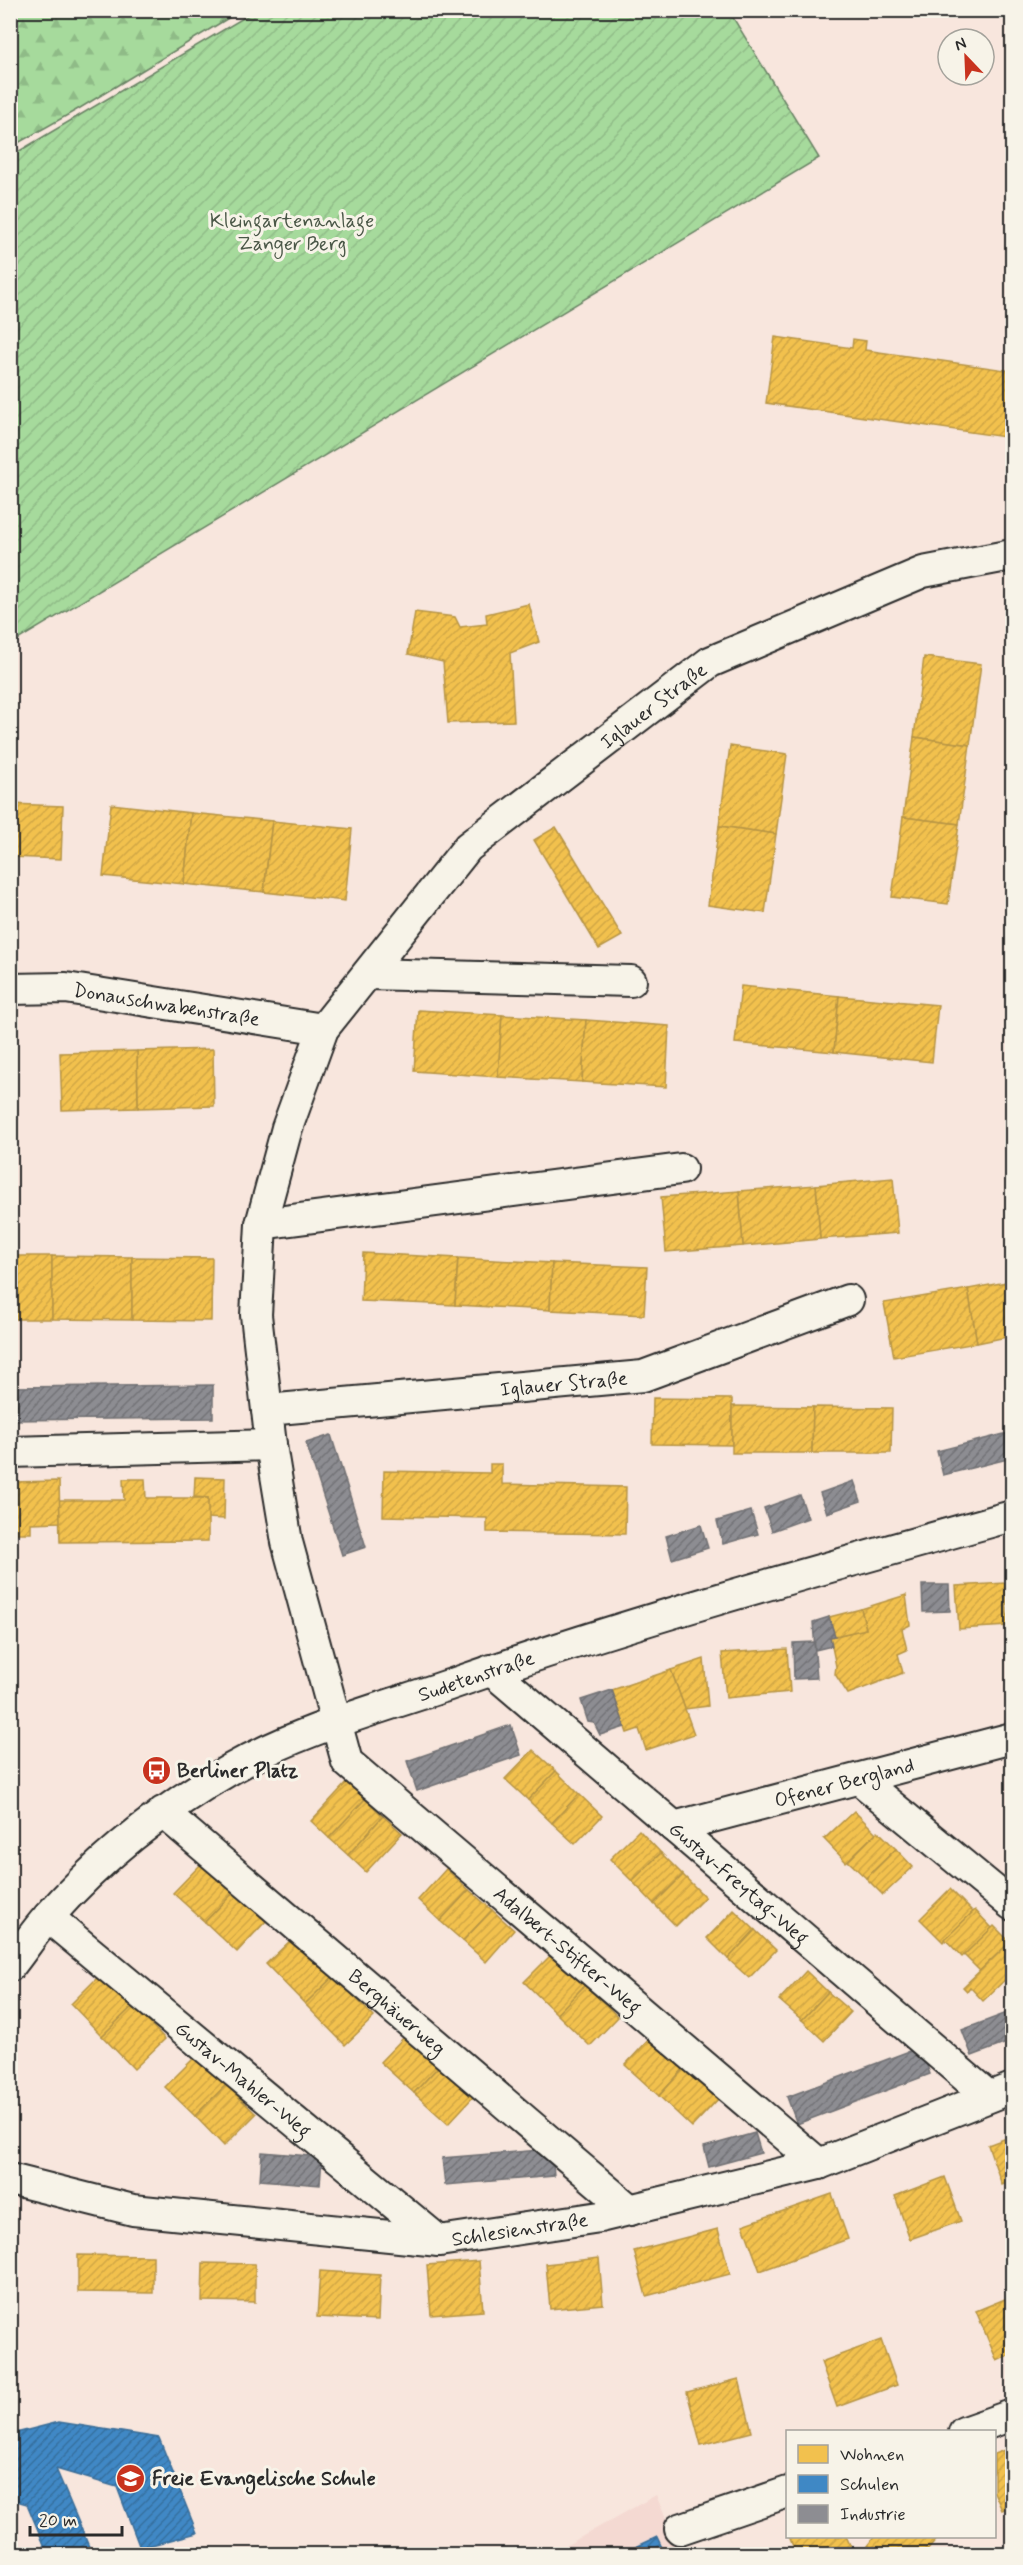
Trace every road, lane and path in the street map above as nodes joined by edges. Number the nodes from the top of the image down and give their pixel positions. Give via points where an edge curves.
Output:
1 (1012, 555) edge
2 (368, 974) junction
3 (631, 981) dead end
4 (10, 988) edge
5 (323, 1029) junction
6 (681, 1169) dead end
7 (261, 1224) junction
8 (848, 1300) dead end
9 (267, 1410) junction
10 (271, 1445) junction
11 (10, 1452) edge
12 (1012, 1516) edge
13 (491, 1670) junction
14 (335, 1724) junction
15 (1012, 1738) edge
16 (859, 1779) junction
17 (163, 1812) junction
18 (674, 1827) junction
19 (1012, 1905) edge
20 (48, 1917) junction
21 (10, 1966) edge
22 (1000, 2092) edge
23 (819, 2164) junction
24 (10, 2179) edge
25 (630, 2210) junction
26 (439, 2241) junction
27 (1012, 2415) edge
28 (970, 2430) edge
29 (786, 2493) edge
30 (680, 2529) dead end

1 - 2 street, Iglauer Straße via 923,572 710,662 468,847
2 - 3 street
2 - 5 street, Iglauer Straße
4 - 5 street, Donauschwabenstraße via 66,988
5 - 7 street, Iglauer Straße via 287,1128
6 - 7 street
7 - 9 street, Iglauer Straße via 256,1315
8 - 9 street, Iglauer Straße via 643,1376
9 - 10 street, Iglauer Straße
10 - 11 street
10 - 14 street, Iglauer Straße via 286,1542
12 - 13 street, Sudetenstraße via 764,1585
13 - 14 street, Sudetenstraße
13 - 18 street, Gustav-Freytag-Weg
14 - 17 street, Sudetenstraße via 233,1768
14 - 23 street, Adalbert-Stifter-Weg via 347,1762
15 - 16 street, Ofener Bergland
16 - 18 street, Ofener Bergland
16 - 19 street
17 - 20 street, Sudetenstraße via 114,1851
17 - 25 street, Berghäuerweg
18 - 22 street, Gustav-Freytag-Weg
20 - 21 street, Sudetenstraße
20 - 26 street, Gustav-Mahler-Weg
22 - 23 street, Schlesienstraße
23 - 25 street, Schlesienstraße
24 - 26 street, Schlesienstraße via 134,2210
25 - 26 street, Schlesienstraße
27 - 28 street
29 - 30 street

